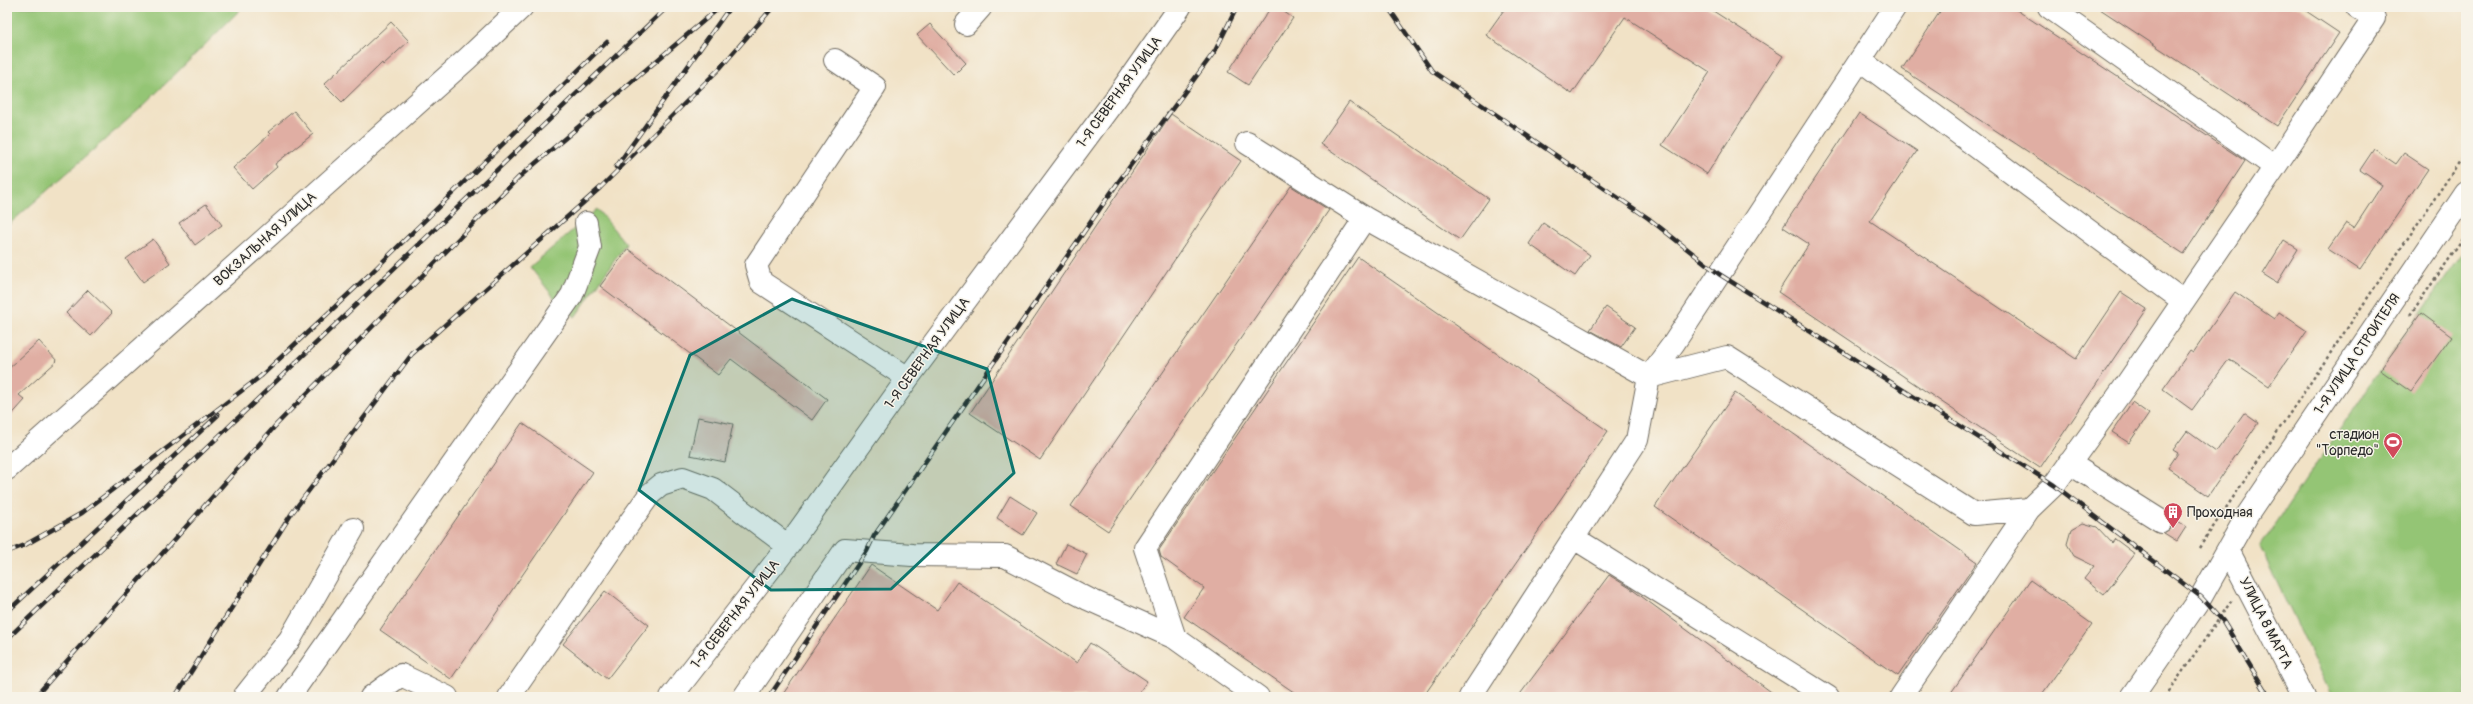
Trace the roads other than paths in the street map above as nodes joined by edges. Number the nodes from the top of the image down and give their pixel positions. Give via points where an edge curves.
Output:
1 (522, 7) edge
2 (981, 7) edge
3 (1180, 7) edge
4 (1895, 7) edge
5 (2049, 7) edge
6 (2357, 7) edge
7 (966, 24) dead end
8 (835, 60) dead end
9 (1860, 60) junction
10 (1247, 143) dead end
11 (2275, 167) junction
12 (2466, 193) edge
13 (1365, 218) junction
14 (586, 223) dead end
15 (2184, 301) junction
16 (1649, 376) junction
17 (908, 378) junction
18 (2069, 464) junction
19 (7, 469) edge
20 (2029, 509) junction
21 (2161, 521) dead end
22 (353, 529) dead end
23 (1574, 538) junction
24 (788, 546) junction
25 (2228, 550) junction
26 (1175, 638) junction
27 (244, 697) edge
28 (289, 697) edge
29 (371, 697) edge
30 (447, 697) edge
31 (509, 697) edge
32 (671, 697) edge
33 (744, 697) edge
34 (1258, 697) edge
35 (1470, 697) edge
36 (1828, 697) edge
37 (1901, 697) edge
38 (2132, 697) edge
39 (2304, 697) edge

1 - 19 street, ВОКЗАЛЬНАЯ УЛИЦА via 456,70
2 - 7 street
3 - 17 street, 1-Я СЕВЕРНАЯ УЛИЦА via 1119,94
4 - 9 street
5 - 11 street
6 - 11 street via 2374,18
8 - 17 street via 875,87 756,265 761,282
9 - 15 street
9 - 16 street via 1674,343
10 - 13 street
11 - 15 street
12 - 25 street, 1-Я УЛИЦА СТРОИТЕЛЯ via 2248,514
13 - 16 street
13 - 26 street via 1145,548
14 - 28 street via 590,247 572,295
15 - 18 street
16 - 20 street via 1727,357 1974,514
16 - 23 street via 1637,440
17 - 24 street, 1-Я СЕВЕРНАЯ УЛИЦА
18 - 20 street via 2054,485
18 - 21 street
20 - 37 street
22 - 27 street via 290,639
23 - 35 street
23 - 36 street
24 - 31 street via 713,489 682,478 662,485 650,494
24 - 32 street, 1-Я СЕВЕРНАЯ УЛИЦА
25 - 38 street, 1-Я УЛИЦА СТРОИТЕЛЯ via 2200,597
25 - 39 street, УЛИЦА 8 МАРТА
26 - 33 street via 1088,599 1005,556 912,555 845,550
26 - 34 street
29 - 30 street via 401,675

